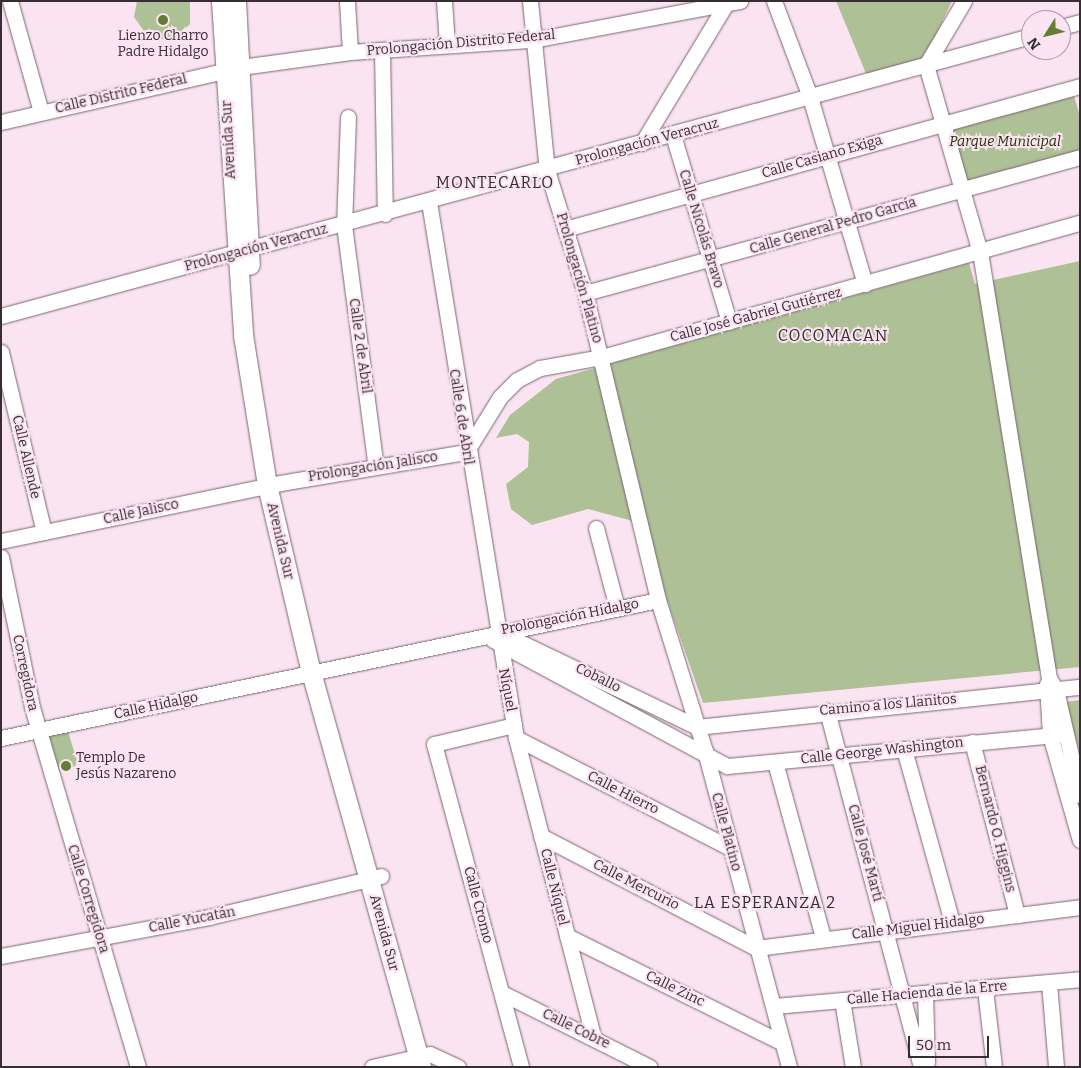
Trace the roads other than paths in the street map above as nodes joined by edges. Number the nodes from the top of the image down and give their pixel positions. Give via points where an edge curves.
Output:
1 (10, 1) edge
2 (221, 1) edge
3 (236, 1) edge
4 (347, 1) edge
5 (444, 1) edge
6 (530, 1) edge
7 (774, 1) edge
8 (964, 1) edge
9 (733, 2) edge
10 (1021, 39) edge
11 (533, 40) junction
12 (447, 45) junction
13 (382, 50) junction
14 (350, 52) junction
15 (926, 65) junction
16 (233, 68) junction
17 (1080, 86) edge
18 (810, 97) junction
19 (41, 112) junction
20 (348, 116) dead end
21 (1, 122) edge
22 (942, 124) junction
23 (673, 135) junction
24 (642, 143) junction
25 (828, 156) junction
26 (1080, 157) edge
27 (547, 170) junction
28 (961, 190) junction
29 (690, 194) junction
30 (429, 202) junction
31 (385, 214) junction
32 (847, 221) junction
33 (1080, 223) edge
34 (344, 225) junction
35 (565, 229) junction
36 (243, 252) junction
37 (980, 252) junction
38 (711, 261) junction
39 (866, 284) junction
40 (585, 293) junction
41 (1, 316) edge
42 (729, 322) junction
43 (1, 352) edge
44 (602, 357) junction
45 (466, 452) junction
46 (376, 467) junction
47 (274, 484) junction
48 (596, 528) dead end
49 (44, 532) junction
50 (1, 541) edge
51 (1, 557) edge
52 (658, 600) junction
53 (617, 608) junction
54 (524, 633) junction
55 (498, 636) junction
56 (317, 670) junction
57 (1050, 687) junction
58 (1080, 687) edge
59 (826, 710) junction
60 (697, 727) junction
61 (39, 730) junction
62 (515, 731) junction
63 (1056, 734) junction
64 (1, 738) edge
65 (972, 742) junction
66 (904, 749) junction
67 (705, 751) junction
68 (838, 755) junction
69 (775, 762) junction
70 (1080, 795) edge
71 (541, 836) junction
72 (1080, 840) edge
73 (730, 848) junction
74 (375, 878) junction
75 (1080, 907) edge
76 (1017, 916) junction
77 (952, 922) junction
78 (886, 932) junction
79 (567, 936) junction
80 (99, 938) junction
81 (823, 938) junction
82 (756, 948) junction
83 (1, 956) edge
84 (1080, 979) edge
85 (1049, 982) junction
86 (985, 989) junction
87 (502, 993) junction
88 (925, 994) junction
89 (904, 995) junction
90 (842, 1000) junction
91 (774, 1006) junction
92 (593, 1036) junction
93 (783, 1042) junction
94 (426, 1061) edge
95 (138, 1067) edge
96 (372, 1067) edge
97 (458, 1067) edge
98 (520, 1067) edge
99 (650, 1067) edge
100 (788, 1067) edge
101 (853, 1067) edge
102 (921, 1067) edge
103 (927, 1067) edge
104 (994, 1067) edge
105 (1056, 1067) edge

1 - 19 street
2 - 16 main road, Avenida Sur
3 - 16 main road, Avenida Sur
4 - 14 street
5 - 12 street
6 - 11 street, Prolongación Platino
7 - 18 street
8 - 15 street
9 - 11 street, Prolongación Distrito Federal
9 - 24 street
10 - 15 street, Prolongación Veracruz
11 - 12 street, Prolongación Distrito Federal
11 - 27 street, Prolongación Platino
12 - 13 street, Prolongación Distrito Federal
13 - 14 street, Prolongación Distrito Federal
13 - 31 street
14 - 16 street, Prolongación Distrito Federal
15 - 18 street, Prolongación Veracruz
15 - 22 street
16 - 19 street, Calle Distrito Federal
16 - 36 main road, Avenida Sur
17 - 22 street, Calle Casiano Exiga
18 - 23 street, Prolongación Veracruz
18 - 25 street
19 - 21 street, Calle Distrito Federal
20 - 34 street, Calle 2 de Abril
22 - 25 street, Calle Casiano Exiga
22 - 28 street
23 - 24 street, Prolongación Veracruz
23 - 29 street, Calle Nicolás Bravo
24 - 27 street, Prolongación Veracruz
25 - 29 street, Calle Casiano Exiga
25 - 32 street
26 - 28 street, Calle General Pedro García
27 - 30 street, Prolongación Veracruz
27 - 35 street, Prolongación Platino
28 - 32 street, Calle General Pedro García
28 - 37 street
29 - 35 street, Calle Casiano Exiga
29 - 38 street, Calle Nicolás Bravo
30 - 31 street, Prolongación Veracruz
30 - 45 street, Calle 6 de Abril
31 - 34 street, Prolongación Veracruz
32 - 38 street, Calle General Pedro García
32 - 39 street
33 - 37 street, Calle José Gabriel Gutiérrez
34 - 36 street, Prolongación Veracruz
34 - 46 street, Calle 2 de Abril
35 - 40 street, Prolongación Platino
36 - 41 street, Prolongación Veracruz
36 - 47 main road, Avenida Sur via 243,335
37 - 39 street, Calle José Gabriel Gutiérrez
37 - 57 street
38 - 40 street, Calle General Pedro García
38 - 42 street, Calle Nicolás Bravo
39 - 42 street, Calle José Gabriel Gutiérrez
40 - 44 street, Prolongación Platino
42 - 44 street, Calle José Gabriel Gutiérrez
43 - 49 street, Calle Allende
44 - 45 street, Calle José Gabriel Gutiérrez via 567,360 517,380 489,412
44 - 52 street, Prolongación Platino
45 - 46 street, Prolongación Jalisco
45 - 55 street, Calle 6 de Abril
46 - 47 street, Prolongación Jalisco
47 - 49 street, Calle Jalisco
47 - 56 main road, Avenida Sur
48 - 53 street
49 - 50 street, Calle Jalisco
51 - 61 street, Corregidora
52 - 53 street, Prolongación Hidalgo
52 - 60 street, Calle Platino
53 - 54 street, Prolongación Hidalgo
54 - 55 street, Coballo
54 - 60 street, Coballo
55 - 56 street, Prolongación Hidalgo via 482,636
55 - 62 street, Níquel
55 - 67 street, Coballo
56 - 61 street, Calle Hidalgo
56 - 74 main road, Avenida Sur
57 - 58 street, Camino a los Llanitos
57 - 59 street, Camino a los Llanitos
57 - 63 street
59 - 60 street, Camino a los Llanitos
59 - 68 street, Calle José Martí
60 - 67 street, Calle Platino
61 - 64 street, Calle Hidalgo
61 - 80 street, Calle Corregidora
62 - 71 street, Calle Níquel
62 - 73 street, Calle Hierro
62 - 87 street, Calle Cromo via 434,744
63 - 65 street, Calle George Washington
63 - 70 street
63 - 72 street
65 - 66 street, Calle George Washington
65 - 76 street, Bernardo O. Higgins
66 - 68 street, Calle George Washington
66 - 77 street
67 - 69 street, Calle George Washington via 727,766
67 - 73 street, Calle Platino
68 - 69 street, Calle George Washington
68 - 78 street, Calle José Martí
69 - 81 street
71 - 79 street, Calle Níquel
71 - 82 street, Calle Mercurio
73 - 82 street, Calle Platino
74 - 80 street, Calle Yucatán
74 - 94 main road, Avenida Sur
75 - 76 street, Calle Miguel Hidalgo
76 - 77 street, Calle Miguel Hidalgo
77 - 78 street, Calle Miguel Hidalgo
78 - 81 street, Calle Miguel Hidalgo
78 - 89 street, Calle José Martí
79 - 92 street, Calle Níquel
79 - 93 street, Calle Zinc
80 - 83 street, Calle Yucatán
80 - 95 street, Calle Corregidora
81 - 82 street, Calle Miguel Hidalgo
82 - 91 street, Calle Platino
84 - 85 street, Calle Hacienda de la Erre
85 - 86 street, Calle Hacienda de la Erre
85 - 105 street
86 - 88 street, Calle Hacienda de la Erre
86 - 104 street
87 - 92 street, Calle Cobre
87 - 98 street, Calle Cromo
88 - 89 street, Calle Hacienda de la Erre
88 - 103 street
89 - 90 street, Calle Hacienda de la Erre
89 - 102 street, Calle José Martí
90 - 91 street, Calle Hacienda de la Erre
90 - 101 street
91 - 93 street, Calle Platino
92 - 99 street, Calle Cobre
93 - 100 street, Calle Platino
94 - 96 street
94 - 97 street

